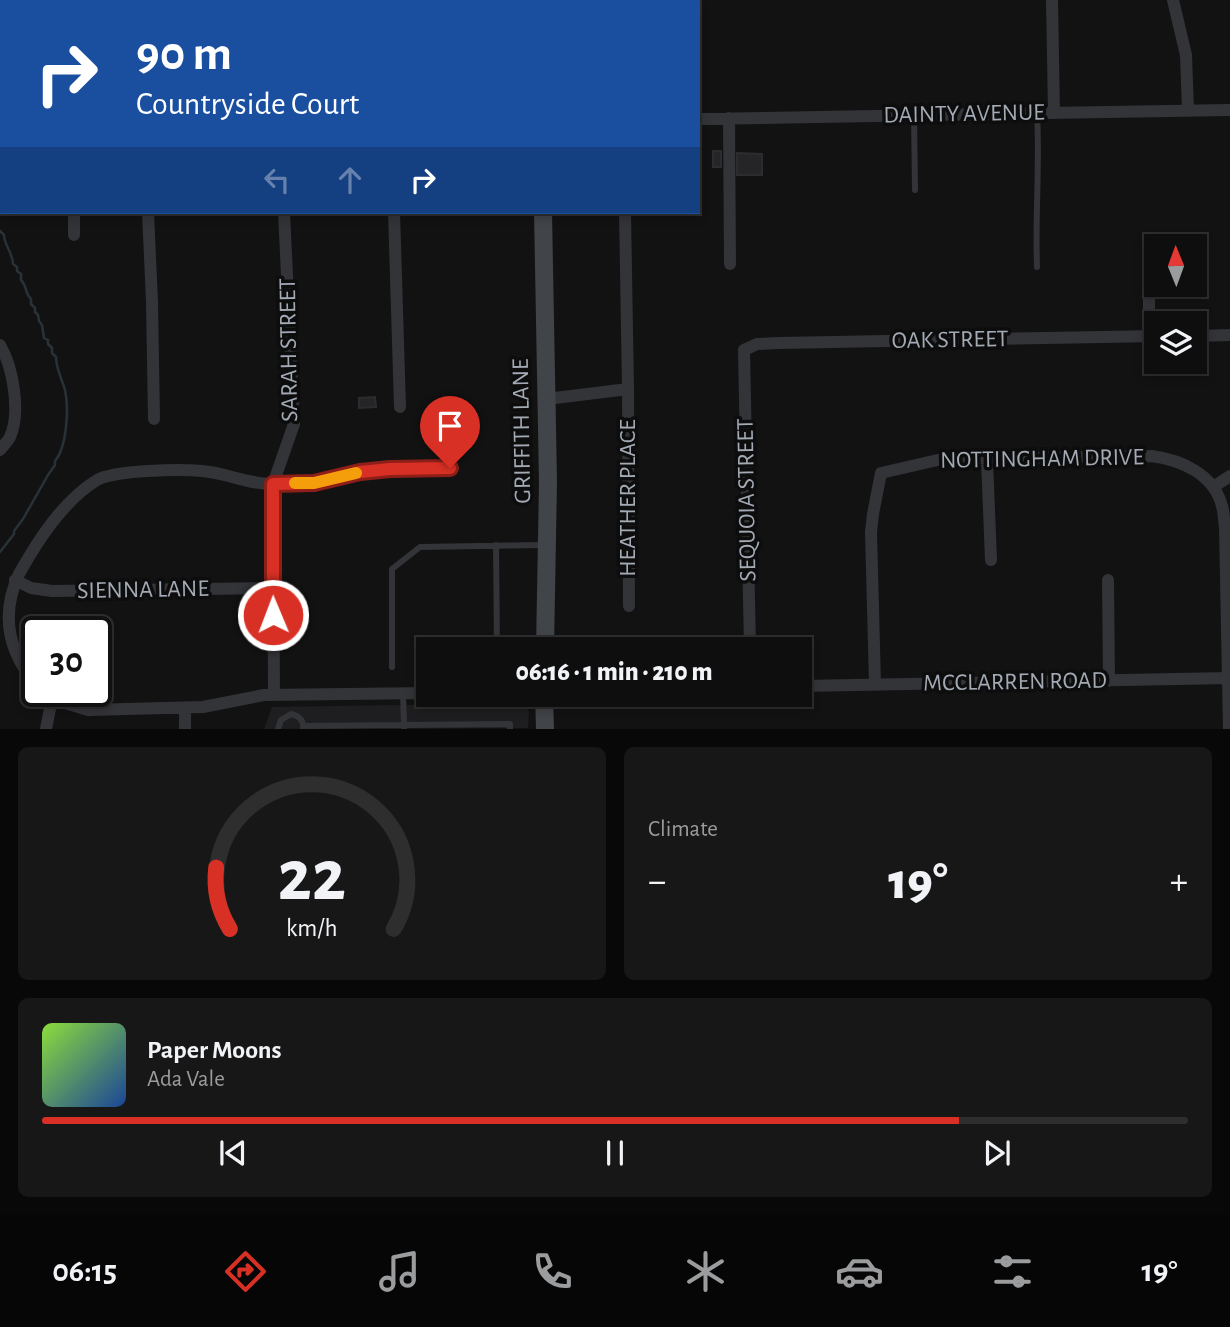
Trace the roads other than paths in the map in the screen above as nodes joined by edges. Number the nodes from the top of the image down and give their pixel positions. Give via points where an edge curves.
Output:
1 (1052, 0) edge
2 (1174, 0) edge
3 (1188, 110) junction
4 (1230, 110) edge
5 (1037, 113) junction
6 (1054, 113) junction
7 (914, 115) junction
8 (700, 118) edge
9 (729, 118) junction
10 (915, 190) dead end
11 (74, 214) edge
12 (148, 214) edge
13 (284, 214) edge
14 (394, 214) edge
15 (543, 214) edge
16 (625, 214) edge
17 (74, 236) dead end
18 (730, 264) dead end
19 (1037, 267) dead end
20 (1230, 335) edge
21 (1144, 336) edge
22 (1207, 336) edge
23 (0, 345) edge
24 (744, 350) joint
25 (628, 389) junction
26 (547, 399) junction
27 (400, 407) dead end
28 (154, 419) dead end
29 (0, 450) edge
30 (987, 460) junction
31 (450, 468) dead end
32 (1230, 477) edge
33 (273, 484) junction
34 (1213, 486) junction
35 (496, 545) junction
36 (547, 545) junction
37 (991, 560) dead end
38 (15, 580) junction
39 (1108, 580) dead end
40 (273, 588) junction
41 (629, 606) dead end
42 (497, 637) edge
43 (545, 637) edge
44 (750, 637) edge
45 (21, 667) edge
46 (392, 667) dead end
47 (1229, 678) edge
48 (1109, 681) junction
49 (875, 684) junction
50 (812, 686) edge
51 (403, 694) junction
52 (416, 694) edge
53 (274, 695) junction
54 (47, 707) edge
55 (80, 707) edge
56 (544, 707) edge
57 (185, 708) junction
58 (303, 727) edge
59 (404, 727) edge
60 (279, 728) edge
61 (46, 729) edge
62 (185, 729) edge
63 (510, 729) edge
64 (545, 729) edge
65 (1229, 729) edge

1 - 6 street
2 - 3 street via 1186,55
3 - 4 street, DAINTY AVENUE
3 - 6 street, DAINTY AVENUE
5 - 6 street, DAINTY AVENUE
5 - 7 street, DAINTY AVENUE
5 - 19 lane
7 - 9 street, DAINTY AVENUE
7 - 10 lane
8 - 9 street, DAINTY AVENUE
9 - 18 street
11 - 17 street
12 - 28 street
13 - 33 street, SARAH STREET via 294,424
14 - 27 street
15 - 26 street, GRIFFITH LANE
16 - 25 street, HEATHER PLACE
20 - 22 street
21 - 24 street, OAK STREET via 757,344
23 - 29 street via 12,379 16,411 10,437
24 - 44 street, SEQUOIA STREET
25 - 26 street, HEATHER PLACE
25 - 41 street, HEATHER PLACE
26 - 36 street, GRIFFITH LANE
30 - 34 street, NOTTINGHAM DRIVE via 1170,458 1189,465
30 - 37 street
30 - 49 street, NOTTINGHAM DRIVE via 942,459 881,474 872,533
31 - 33 street via 390,469 314,483
32 - 34 street
33 - 38 street via 202,471 132,471 99,479 75,497 54,522
33 - 40 street, SARAH STREET
34 - 47 street via 1222,504 1225,528
35 - 36 lane
35 - 42 lane
35 - 46 lane via 419,547 392,569
36 - 43 street, GRIFFITH LANE
38 - 40 street, SIENNA LANE via 52,591
38 - 45 street via 6,625
39 - 48 street
40 - 53 street, SARAH STREET
47 - 48 street, MCCLARREN ROAD
47 - 65 street
48 - 49 street, MCCLARREN ROAD
49 - 50 street, MCCLARREN ROAD
51 - 52 street
51 - 53 street
51 - 59 lane
53 - 57 street
54 - 61 street
55 - 57 street
56 - 64 street
57 - 62 street
58 - 59 lane
58 - 60 lane via 299,717 291,714 281,719
59 - 63 lane via 510,724

